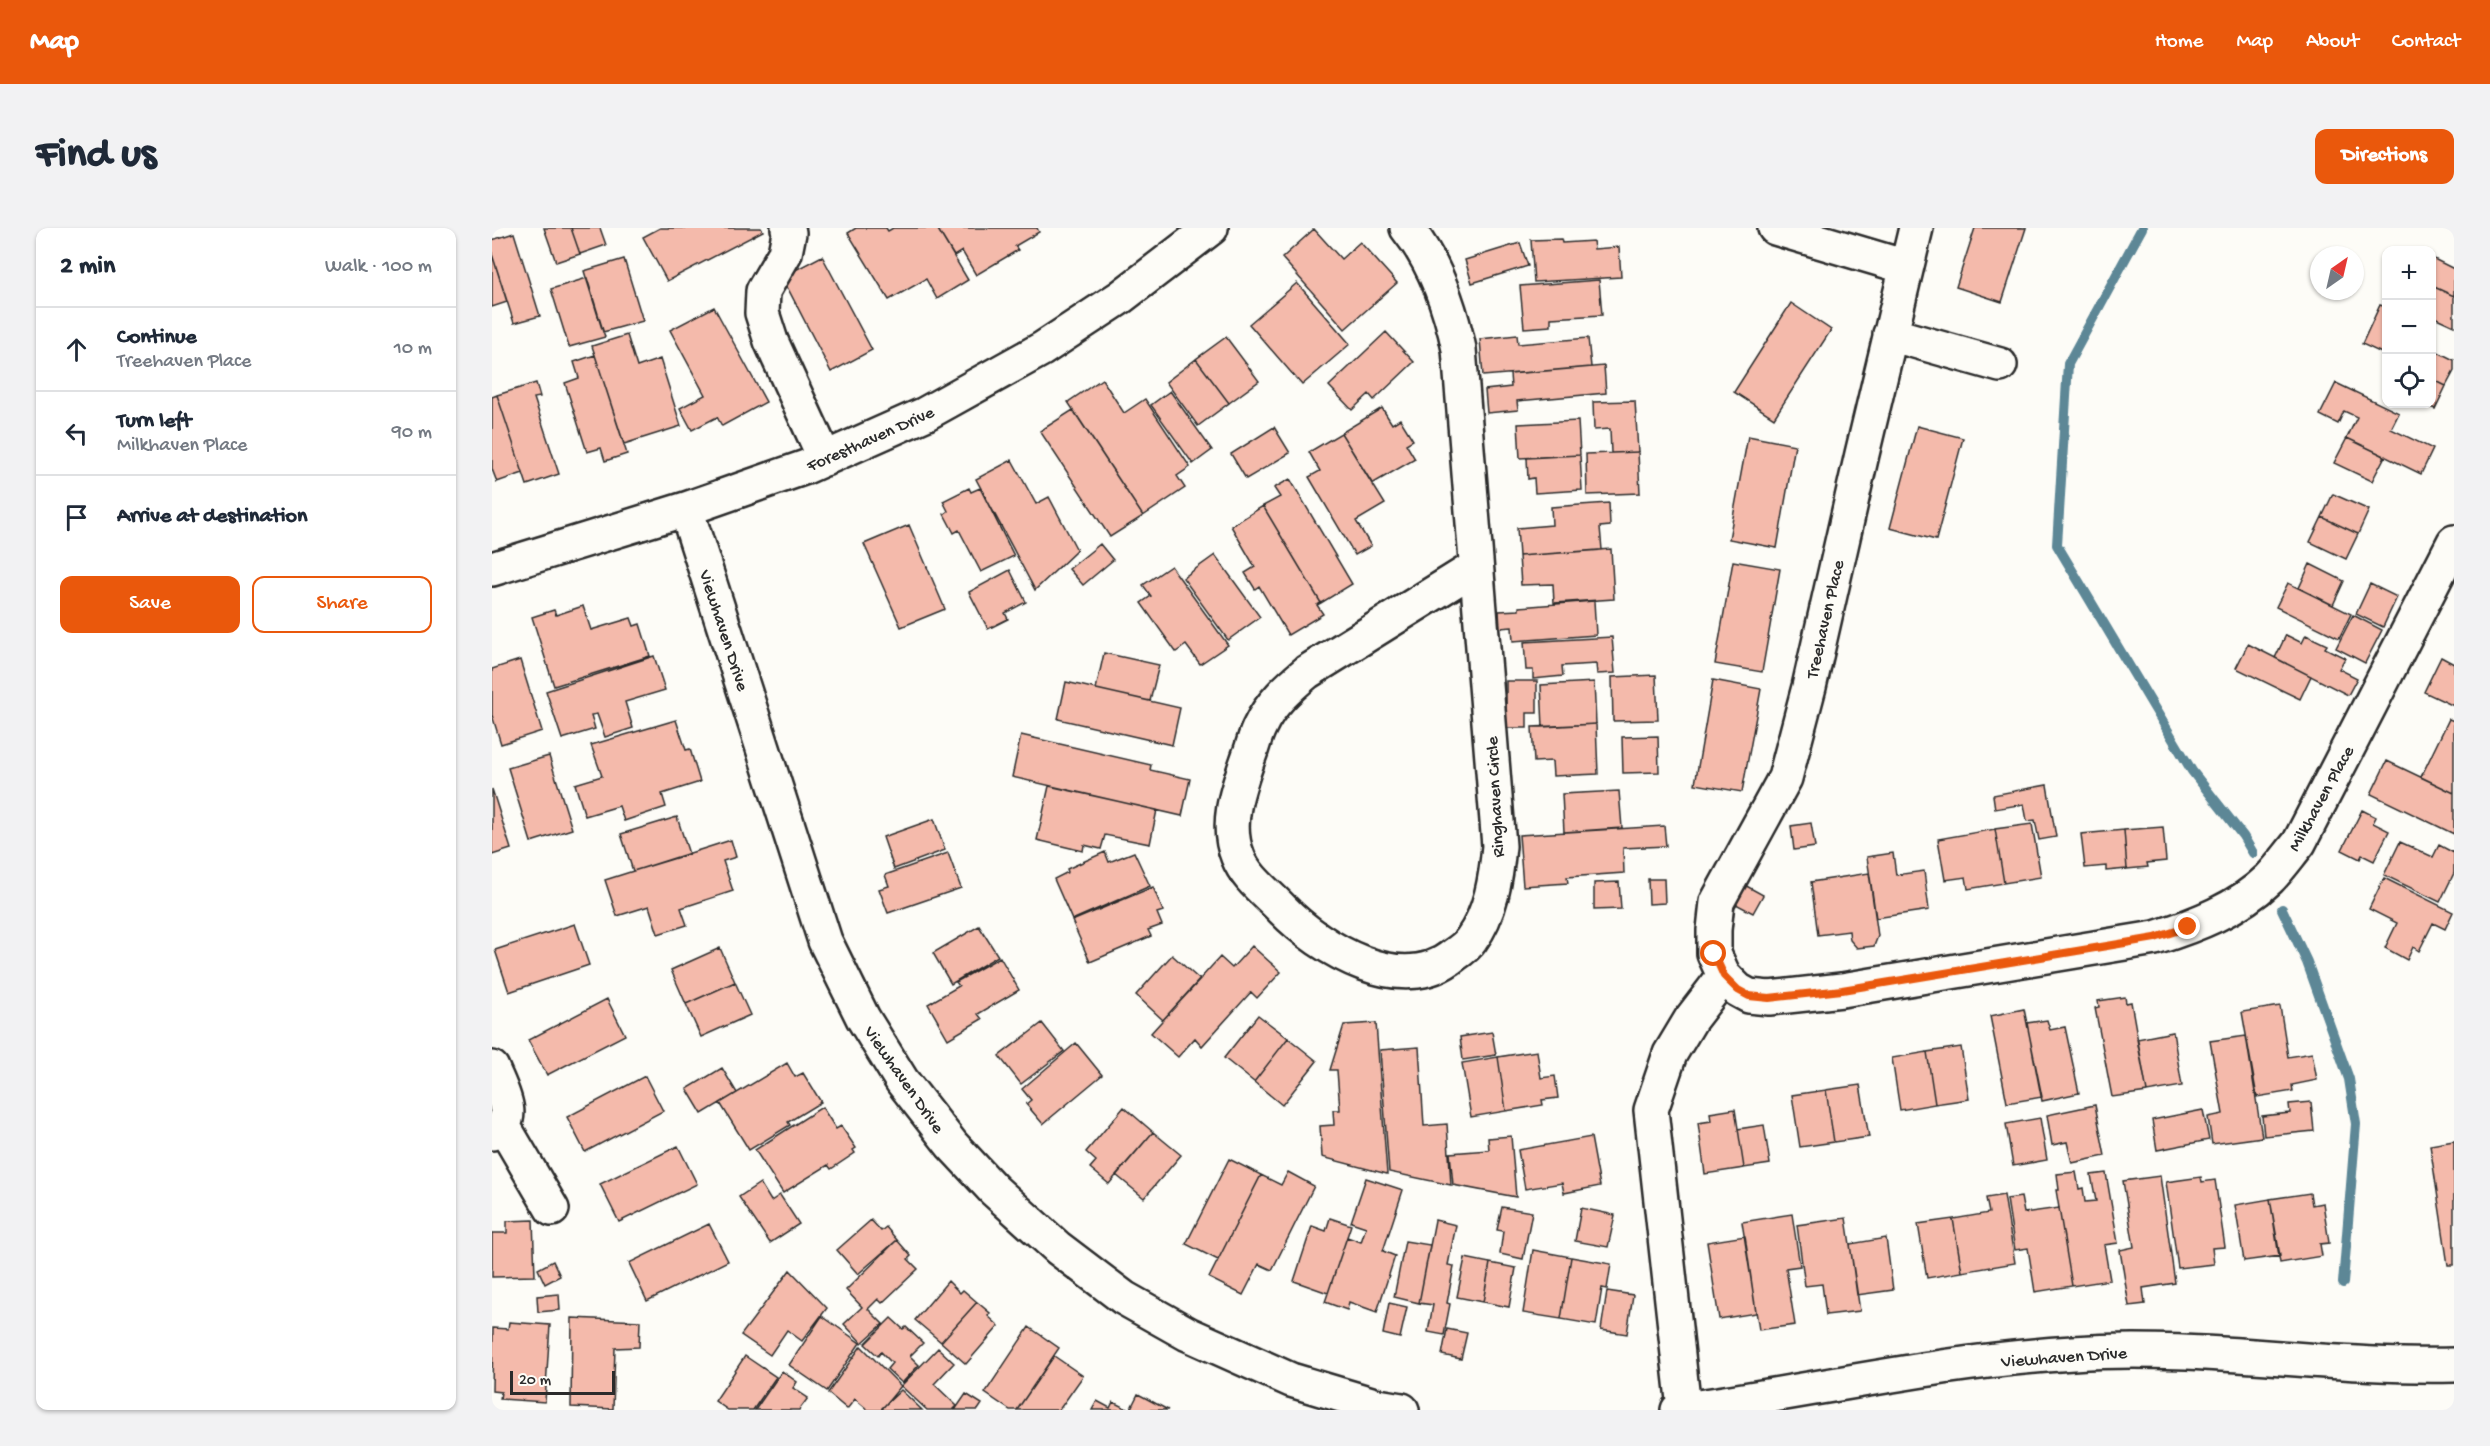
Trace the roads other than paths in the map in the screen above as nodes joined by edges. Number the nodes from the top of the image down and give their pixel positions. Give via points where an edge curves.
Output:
1 (788, 228) edge
2 (1211, 228) edge
3 (1407, 228) edge
4 (1776, 228) edge
5 (1916, 228) edge
6 (1906, 267) junction
7 (1890, 334) junction
8 (2000, 365) dead end
9 (825, 459) junction
10 (686, 509) junction
11 (2454, 542) edge
12 (1476, 567) junction
13 (492, 569) edge
14 (1731, 983) junction
15 (492, 1068) edge
16 (498, 1130) edge
17 (552, 1209) dead end
18 (2454, 1365) edge
19 (1402, 1410) edge
20 (1681, 1410) edge

1 - 9 street via 785,254 763,291 762,313
2 - 9 street, Foresthaven Drive via 1121,297 1042,349 925,414
3 - 12 street, Ringhaven Circle via 1436,276 1451,313 1459,349
4 - 6 street
5 - 6 street, Treehaven Place
6 - 7 street, Treehaven Place
7 - 8 street
7 - 14 street, Treehaven Place via 1785,778 1718,902 1714,954
9 - 10 street, Foresthaven Drive
10 - 13 street, Foresthaven Drive
10 - 19 street, Viewhaven Drive via 825,941 868,1027 902,1081 952,1145 994,1190 1058,1248 1125,1298 1188,1334 1291,1380
11 - 14 street, Milkhaven Place via 2299,843 2269,879 2224,911 2155,938 1842,990 1769,998 1749,996
12 - 12 street, Ringhaven Circle via 1307,672 1286,690 1260,726 1235,796 1233,838 1238,858 1248,873 1290,918 1321,943 1372,968 1414,972 1443,965 1471,941 1496,881 1499,846
14 - 20 street via 1691,1019 1670,1054 1651,1110
15 - 16 street via 507,1110 507,1120
16 - 17 street
18 - 20 street, Viewhaven Drive via 2143,1351 2073,1353 1928,1368

